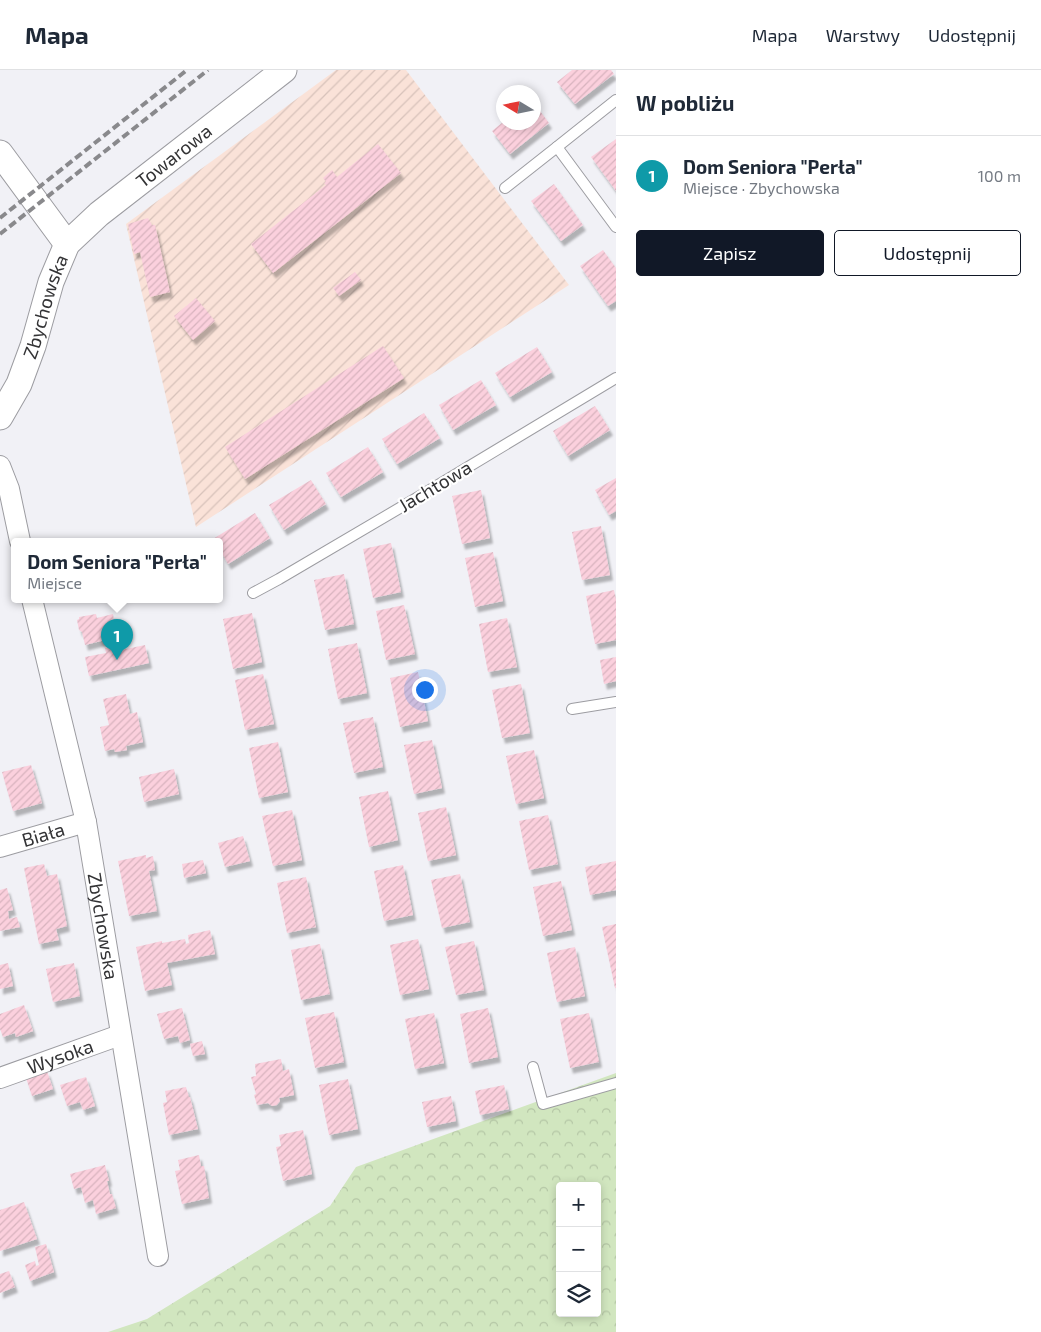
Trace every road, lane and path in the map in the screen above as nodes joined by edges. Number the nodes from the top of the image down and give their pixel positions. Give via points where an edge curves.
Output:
1 (284, 70) edge
2 (616, 100) edge
3 (556, 148) junction
4 (0, 152) edge
5 (505, 188) dead end
6 (616, 227) edge
7 (67, 244) junction
8 (616, 378) edge
9 (0, 417) edge
10 (0, 466) edge
11 (19, 538) edge
12 (254, 593) dead end
13 (33, 603) edge
14 (616, 702) edge
15 (572, 709) dead end
16 (86, 822) junction
17 (0, 847) edge
18 (120, 1035) junction
19 (532, 1068) dead end
20 (0, 1078) edge
21 (616, 1083) edge
22 (158, 1256) dead end

1 - 7 street, Towarowa via 99,214
2 - 3 lane
3 - 5 lane
3 - 6 lane
4 - 7 street, Zbychowska
7 - 9 street, Zbychowska via 51,282 19,384
8 - 12 lane, Jachtowa
10 - 11 street via 9,489
13 - 16 street, Zbychowska
14 - 15 lane
16 - 17 street, Biała
16 - 18 street, Zbychowska
18 - 20 street, Wysoka
18 - 22 street, Zbychowska
19 - 21 lane via 543,1104

